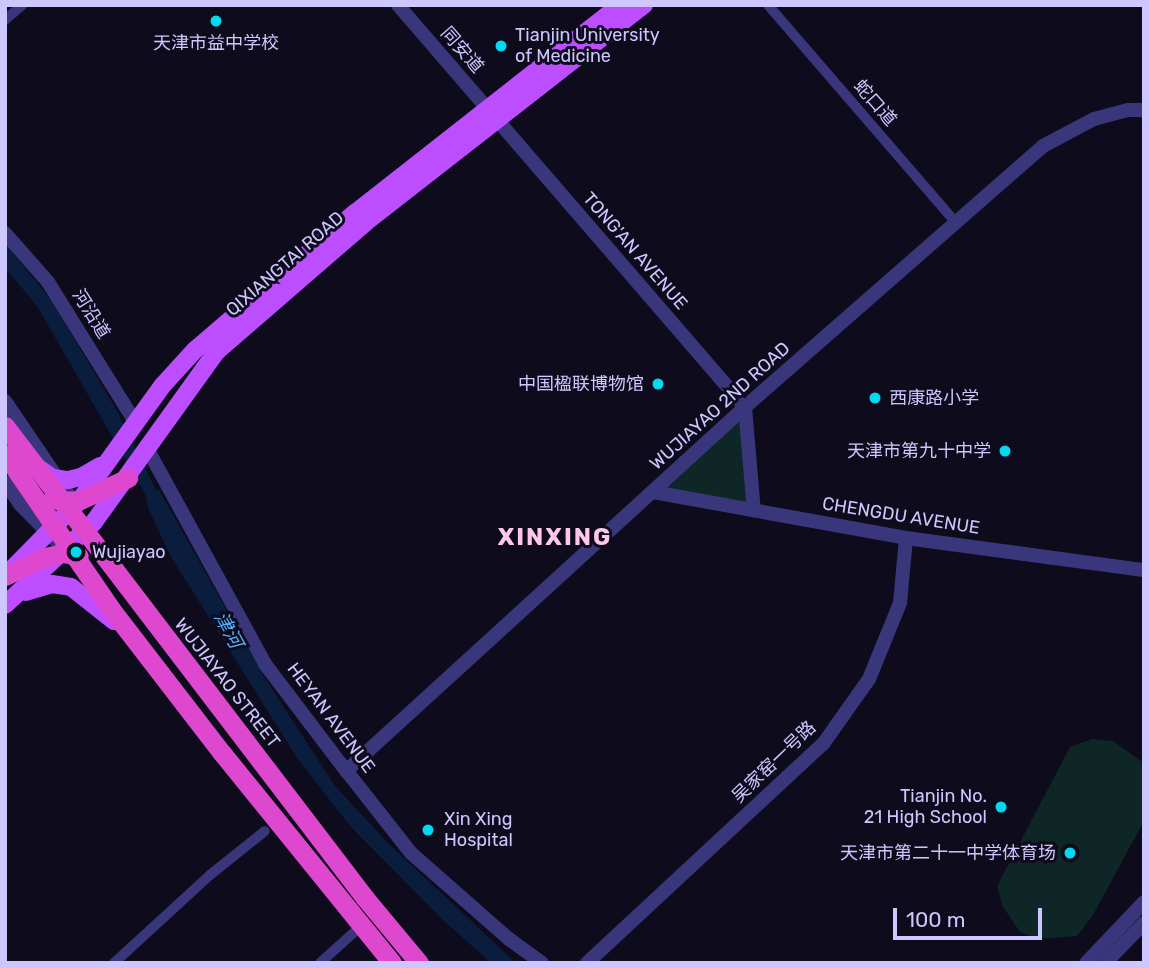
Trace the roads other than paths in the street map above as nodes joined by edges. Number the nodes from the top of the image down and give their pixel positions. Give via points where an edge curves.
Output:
1 (22, 5) edge
2 (397, 5) edge
3 (620, 5) edge
4 (645, 5) edge
5 (768, 5) edge
6 (5, 20) edge
7 (1144, 110) edge
8 (491, 114) junction
9 (956, 223) junction
10 (5, 233) edge
11 (5, 401) edge
12 (745, 407) junction
13 (5, 426) edge
14 (132, 426) junction
15 (5, 441) edge
16 (146, 452) junction
17 (5, 454) edge
18 (28, 457) junction
19 (109, 460) junction
20 (128, 478) junction
21 (60, 479) junction
22 (5, 482) edge
23 (653, 492) junction
24 (67, 502) junction
25 (754, 510) junction
26 (51, 528) junction
27 (84, 532) junction
28 (906, 538) junction
29 (68, 552) junction
30 (39, 558) junction
31 (1144, 570) edge
32 (5, 575) edge
33 (124, 584) junction
34 (10, 602) edge
35 (137, 642) junction
36 (346, 771) junction
37 (265, 831) dead end
38 (1144, 902) edge
39 (1144, 923) edge
40 (361, 926) junction
41 (114, 963) edge
42 (320, 963) edge
43 (392, 963) edge
44 (419, 963) edge
45 (542, 963) edge
46 (587, 963) edge
47 (1086, 963) edge
48 (1105, 963) edge

1 - 6 street
2 - 8 street, 同安道
3 - 8 main road, QIXIANGTAI ROAD
4 - 8 main road, QIXIANGTAI ROAD
5 - 9 street, 蛇口道
7 - 9 street, WUJIAYAO 2ND ROAD via 1094,119 1043,146
8 - 12 street, TONG'AN AVENUE
8 - 14 main road, QIXIANGTAI ROAD via 355,213 195,350
8 - 16 main road, QIXIANGTAI ROAD via 216,352
9 - 12 street, WUJIAYAO 2ND ROAD
10 - 14 street, 河沿道 via 48,282
11 - 21 street
12 - 23 street, WUJIAYAO 2ND ROAD
12 - 25 street
13 - 18 highway, WUJIAYAO STREET
14 - 19 main road, QIXIANGTAI ROAD
15 - 24 highway
16 - 20 main road, QIXIANGTAI ROAD
16 - 36 street, HEYAN AVENUE via 265,664
17 - 26 highway
18 - 21 main road via 47,476
18 - 24 highway, WUJIAYAO STREET
19 - 21 main road via 81,477
19 - 24 main road
20 - 24 highway
20 - 27 main road, QIXIANGTAI ROAD
21 - 24 street
22 - 26 street
23 - 25 street, CHENGDU AVENUE
23 - 36 street, WUJIAYAO 2ND ROAD
24 - 26 main road
24 - 26 main road
24 - 27 highway, WUJIAYAO STREET
25 - 28 street, CHENGDU AVENUE
26 - 29 highway
26 - 30 main road
26 - 32 main road
27 - 29 main road, QIXIANGTAI ROAD
27 - 33 highway, WUJIAYAO STREET
28 - 31 street, CHENGDU AVENUE
28 - 46 street, 吴家窑一号路 via 900,603 869,680 823,744
29 - 30 highway
29 - 33 highway
29 - 34 main road, QIXIANGTAI ROAD
29 - 35 highway
30 - 32 highway
30 - 34 main road
33 - 44 highway, WUJIAYAO STREET
34 - 35 main road via 43,585 71,587
35 - 40 highway
36 - 45 street, HEYAN AVENUE via 411,853
37 - 41 street
38 - 47 street
39 - 48 street
40 - 42 street
40 - 43 highway

